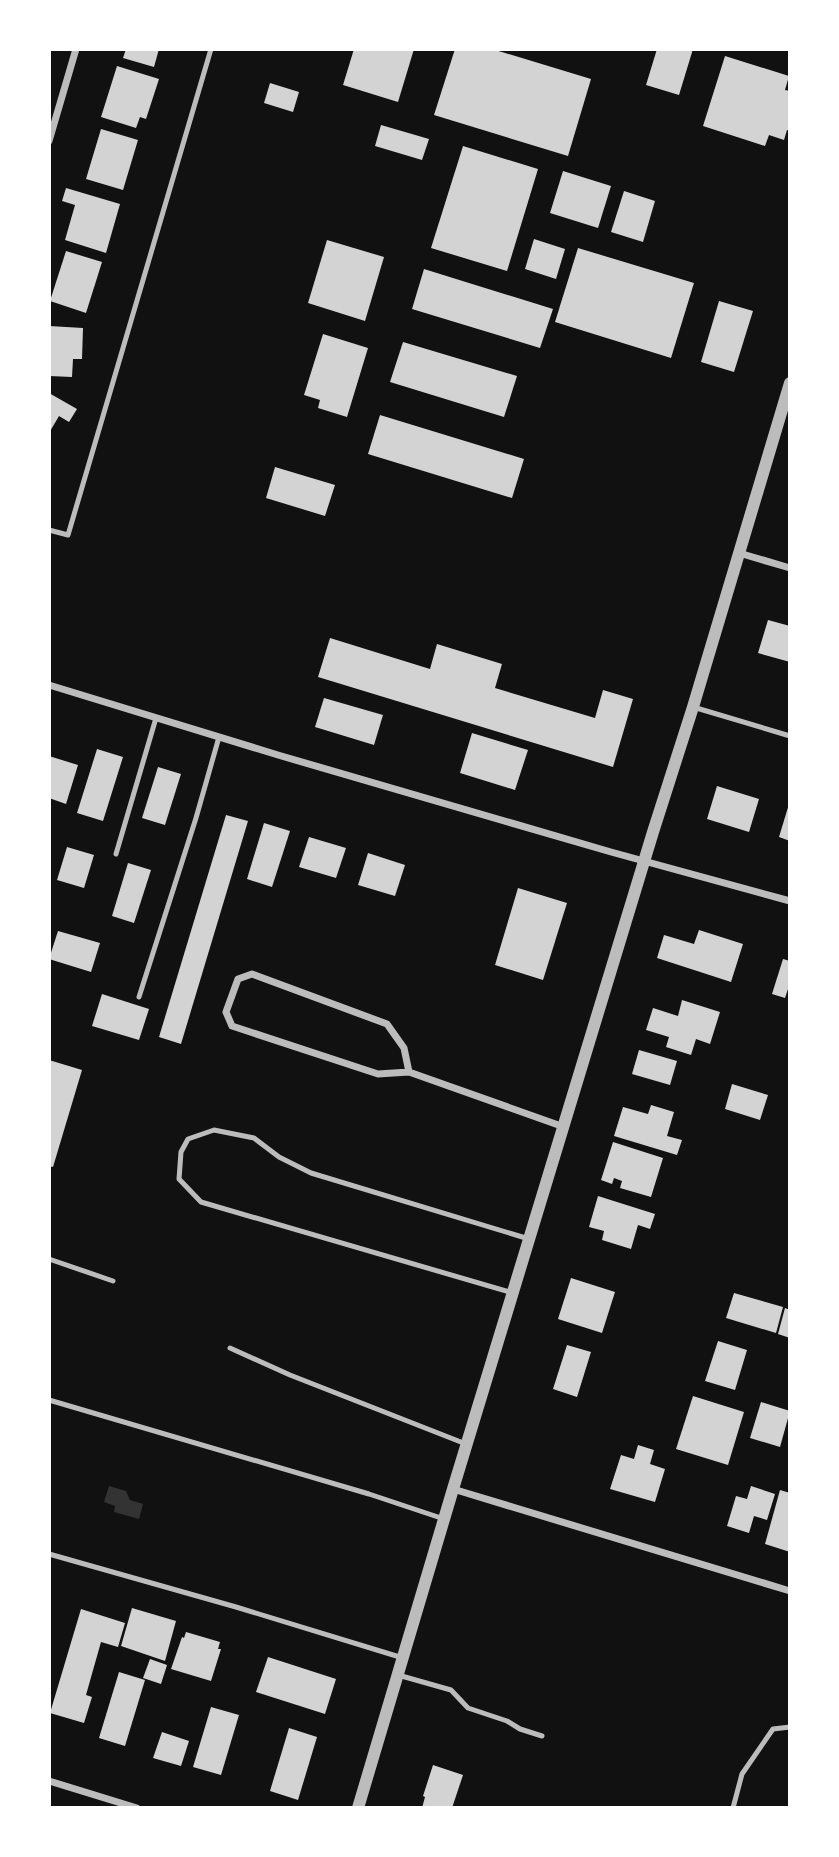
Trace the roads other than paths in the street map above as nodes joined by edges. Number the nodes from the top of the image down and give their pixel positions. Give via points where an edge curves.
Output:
1 (76, 49) edge
2 (211, 49) edge
3 (49, 141) edge
4 (790, 383) edge
5 (787, 401) edge
6 (49, 530) edge
7 (739, 553) junction
8 (790, 568) edge
9 (49, 685) edge
10 (693, 707) junction
11 (156, 718) junction
12 (790, 736) edge
13 (219, 737) junction
14 (116, 854) dead end
15 (645, 861) junction
16 (790, 901) edge
17 (139, 998) dead end
18 (409, 1072) junction
19 (564, 1127) junction
20 (529, 1240) junction
21 (49, 1259) edge
22 (113, 1281) dead end
23 (513, 1293) junction
24 (230, 1348) dead end
25 (49, 1400) edge
26 (467, 1444) junction
27 (453, 1489) junction
28 (444, 1519) junction
29 (49, 1554) edge
30 (790, 1591) edge
31 (402, 1658) junction
32 (398, 1675) junction
33 (790, 1727) edge
34 (542, 1736) dead end
35 (49, 1781) edge
36 (137, 1808) edge
37 (358, 1808) edge
38 (733, 1808) edge

1 - 3 street
2 - 6 lane via 68,535
4 - 5 street
5 - 7 street
7 - 8 street
7 - 10 street
9 - 11 street
10 - 12 lane
10 - 15 street
11 - 13 street
11 - 14 lane
13 - 15 street
13 - 17 lane
15 - 16 street
15 - 19 street
18 - 18 street via 404,1048 387,1024 252,974 238,979 226,1012 232,1026 378,1074
18 - 19 street
19 - 20 street
20 - 23 street
20 - 23 lane via 311,1174 254,1138 214,1130 188,1139 181,1153 179,1179 201,1202
21 - 22 lane
23 - 26 street
24 - 26 lane
25 - 28 lane
26 - 27 street
27 - 28 street
27 - 30 street
28 - 31 street
29 - 31 lane
31 - 32 street
32 - 34 lane via 451,1690 468,1708
32 - 37 street
33 - 38 lane via 773,1729 765,1740 743,1774
35 - 36 street

